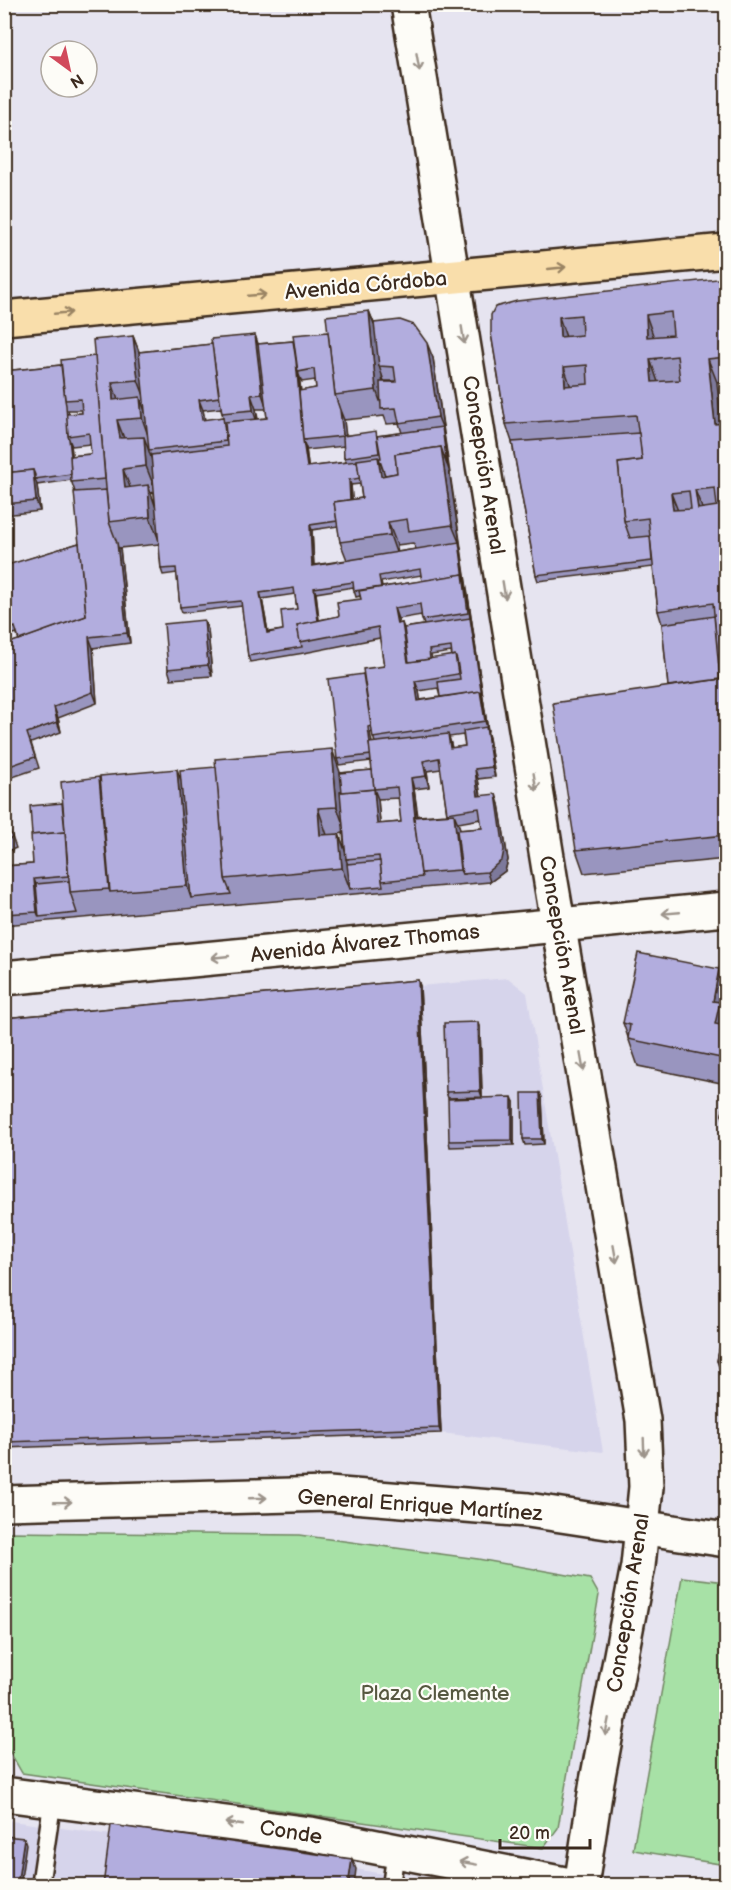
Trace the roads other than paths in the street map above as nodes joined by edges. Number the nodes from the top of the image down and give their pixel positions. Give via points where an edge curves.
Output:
1 (408, 4) edge
2 (726, 251) edge
3 (453, 277) junction
4 (4, 318) edge
5 (726, 909) edge
6 (558, 924) junction
7 (4, 978) edge
8 (4, 1503) edge
9 (641, 1527) junction
10 (726, 1540) edge
11 (4, 1794) edge
12 (53, 1798) junction
13 (396, 1850) junction
14 (40, 1886) edge
15 (391, 1886) edge
16 (575, 1886) edge
17 (581, 1886) edge

1 -> 3 street, Concepción Arenal
3 -> 2 main road, Avenida Córdoba
4 -> 3 main road, Avenida Córdoba
3 -> 6 street, Concepción Arenal
5 -> 6 street, Avenida Álvarez Thomas
6 -> 7 street, Avenida Álvarez Thomas
6 -> 9 street, Concepción Arenal via 643,1420 646,1487
8 -> 9 street, General Enrique Martínez via 328,1494 528,1510
9 - 10 street, General Enrique Martínez
9 -> 17 street, Concepción Arenal via 638,1566
11 - 12 street, Conde
13 -> 12 street, Conde
12 - 14 lane
13 - 15 lane
16 -> 13 street, Conde

